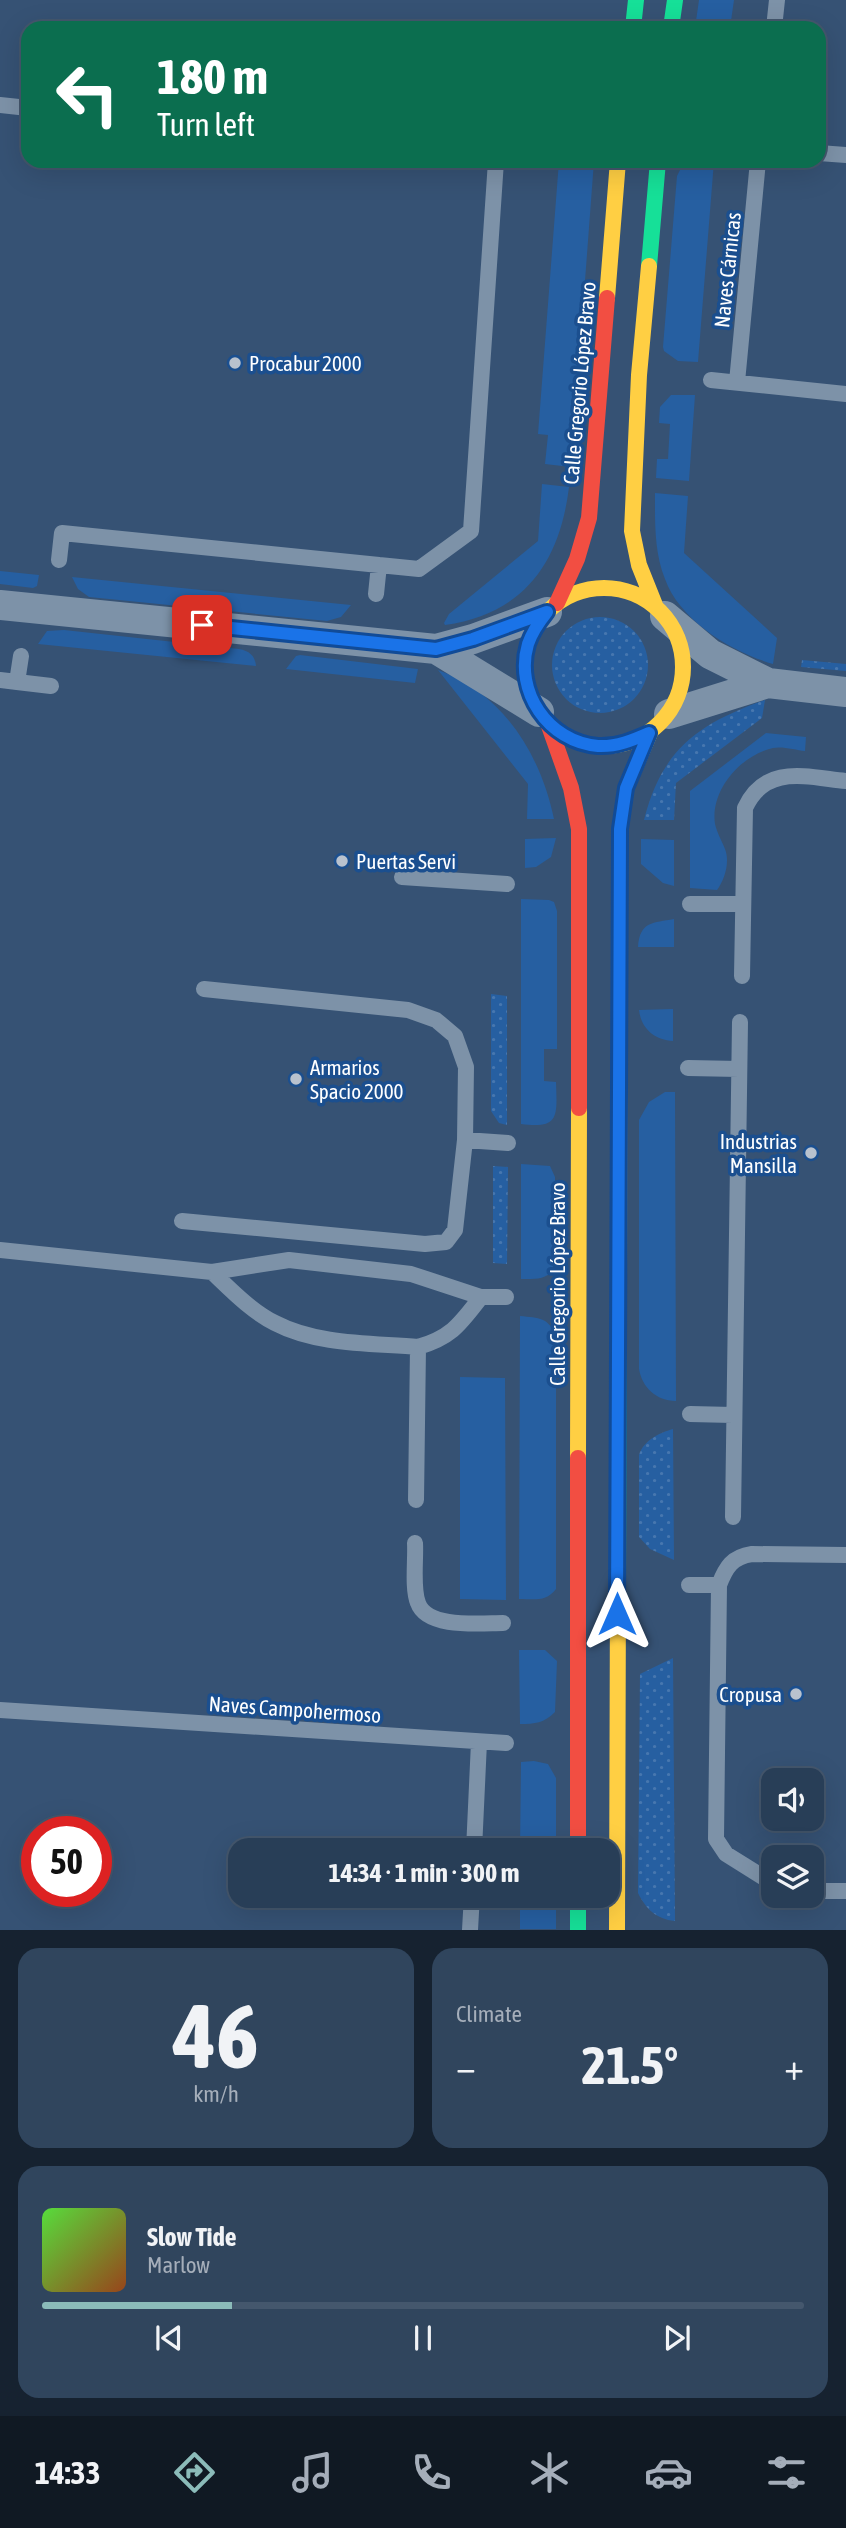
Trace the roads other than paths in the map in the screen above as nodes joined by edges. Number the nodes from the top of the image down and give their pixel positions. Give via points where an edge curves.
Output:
1 (636, 0) edge
2 (674, 0) edge
3 (777, 0) edge
4 (634, 21) edge
5 (672, 21) edge
6 (775, 21) edge
7 (0, 105) edge
8 (21, 107) edge
9 (826, 154) edge
10 (846, 155) edge
11 (496, 168) edge
12 (617, 168) edge
13 (656, 168) edge
14 (757, 168) edge
15 (711, 380) dead end
16 (737, 382) junction
17 (846, 394) edge
18 (59, 560) dead end
19 (379, 565) junction
20 (376, 594) dead end
21 (0, 604) edge
22 (552, 607) junction
23 (660, 610) junction
24 (436, 649) junction
25 (21, 656) dead end
26 (0, 680) edge
27 (17, 682) junction
28 (768, 683) junction
29 (51, 686) dead end
30 (846, 692) edge
31 (544, 718) junction
32 (659, 723) junction
33 (846, 781) edge
34 (402, 877) dead end
35 (507, 884) dead end
36 (690, 904) dead end
37 (743, 904) junction
38 (742, 976) dead end
39 (204, 989) dead end
40 (740, 1022) dead end
41 (688, 1068) dead end
42 (739, 1069) junction
43 (465, 1140) junction
44 (508, 1143) dead end
45 (182, 1221) dead end
46 (0, 1250) edge
47 (212, 1272) junction
48 (481, 1297) junction
49 (506, 1297) dead end
50 (418, 1347) junction
51 (690, 1414) dead end
52 (733, 1415) junction
53 (416, 1500) dead end
54 (733, 1517) dead end
55 (415, 1543) dead end
56 (846, 1555) edge
57 (689, 1585) dead end
58 (719, 1585) junction
59 (503, 1623) dead end
60 (0, 1710) edge
61 (479, 1742) junction
62 (506, 1743) dead end
63 (475, 1838) edge
64 (578, 1838) edge
65 (761, 1876) edge
66 (824, 1891) edge
67 (846, 1891) edge
68 (471, 1908) edge
69 (578, 1908) edge
70 (470, 1930) edge
71 (578, 1930) edge
72 (617, 1930) edge

1 - 4 main road
2 - 5 main road
3 - 6 lane
7 - 8 lane
9 - 10 lane
11 - 19 lane via 471,531 419,569
12 - 22 main road, Calle Gregorio López Bravo via 589,518 577,559
13 - 23 main road via 632,531 639,565
14 - 16 lane, Naves Cárnicas
15 - 16 lane
16 - 17 lane
18 - 19 lane via 62,533
19 - 20 lane
21 - 24 street
22 - 23 main road via 584,590 614,587 643,597
22 - 24 street
22 - 31 main road via 534,629 525,661 530,695
23 - 28 street via 710,654
23 - 32 main road via 677,635 684,673 681,690
24 - 31 street
25 - 27 lane
26 - 27 lane
27 - 29 lane
28 - 30 street
28 - 32 street
31 - 32 main road via 571,739 597,746 624,744
31 - 64 main road, Calle Gregorio López Bravo via 572,787 579,829
32 - 72 main road via 626,788 620,841
33 - 37 lane via 771,778 751,794 745,808
34 - 35 lane
36 - 37 lane
37 - 38 lane
39 - 43 lane via 408,1010 436,1020 455,1036 466,1068
40 - 42 lane
41 - 42 lane
42 - 52 lane
43 - 44 lane
43 - 45 lane via 455,1230 446,1242 425,1244
46 - 47 lane
47 - 48 lane via 289,1260 411,1274
47 - 50 lane via 275,1323 310,1337
48 - 49 lane
48 - 50 lane via 456,1329
50 - 53 lane
51 - 52 lane
52 - 54 lane
55 - 59 lane via 416,1600 421,1610 432,1618 458,1623
56 - 58 lane via 739,1556 725,1568
57 - 58 lane
58 - 65 lane via 716,1839 726,1854
60 - 61 lane, Naves Campohermoso
61 - 62 lane, Naves Campohermoso
61 - 63 lane
66 - 67 lane
68 - 70 lane
69 - 71 main road

